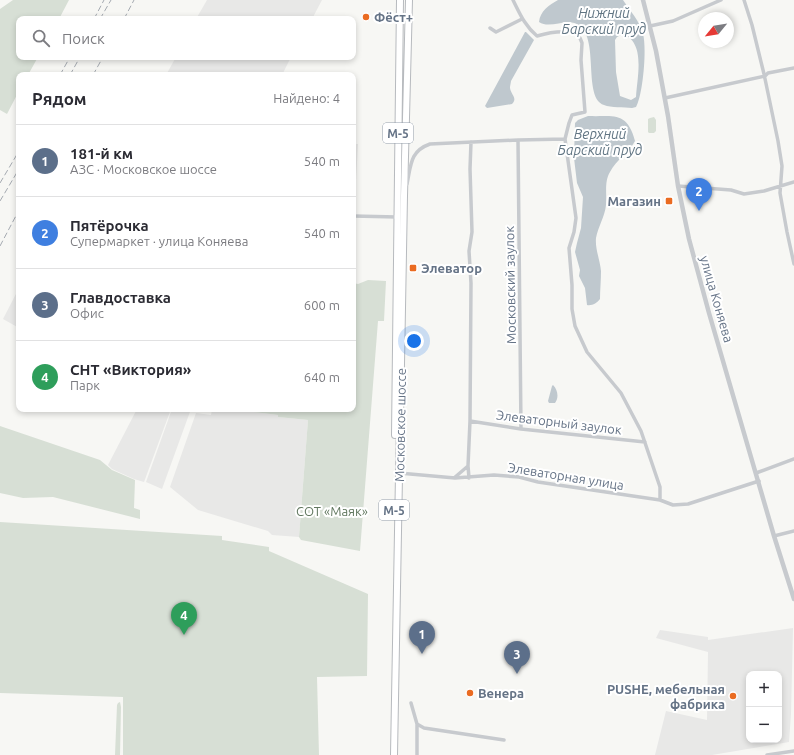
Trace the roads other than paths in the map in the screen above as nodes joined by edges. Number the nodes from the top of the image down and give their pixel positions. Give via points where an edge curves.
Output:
1 (400, 0) edge
2 (409, 0) edge
3 (513, 0) edge
4 (643, 0) edge
5 (721, 0) edge
6 (744, 0) edge
7 (522, 19) junction
8 (650, 26) junction
9 (490, 28) dead end
10 (794, 68) edge
11 (765, 76) junction
12 (665, 98) junction
13 (565, 139) junction
14 (518, 140) junction
15 (471, 142) junction
16 (794, 182) edge
17 (678, 186) junction
18 (781, 186) junction
19 (404, 196) junction
20 (356, 216) edge
21 (397, 217) junction
22 (794, 264) edge
23 (470, 421) junction
24 (521, 429) junction
25 (645, 442) junction
26 (794, 459) edge
27 (468, 466) junction
28 (399, 473) junction
29 (756, 473) junction
30 (453, 478) junction
31 (469, 478) junction
32 (759, 481) junction
33 (660, 500) junction
34 (794, 531) edge
35 (774, 536) junction
36 (794, 599) edge
37 (411, 703) dead end
38 (417, 724) junction
39 (504, 740) dead end
40 (794, 751) edge
41 (390, 755) edge
42 (394, 755) edge
43 (417, 755) edge
44 (767, 755) edge

1 - 21 highway, Московское шоссе / М-5
2 - 19 highway, Московское шоссе / М-5
3 - 7 street
4 - 8 street, улица Коняева
5 - 8 street via 673,21
6 - 11 street
7 - 9 street via 496,32
7 - 13 street via 529,30 537,36 566,31 576,33 580,38 585,112 572,115
8 - 12 street, улица Коняева
10 - 11 street via 768,73
11 - 12 street
11 - 18 street via 782,166
12 - 17 street, улица Коняева
13 - 14 street
13 - 25 street via 576,218 569,248 575,326 587,352 621,393
14 - 15 street
14 - 24 street, Московский заулок
15 - 19 street via 430,144 419,148 411,164
15 - 23 street
16 - 18 street
17 - 18 street via 731,190 744,194
17 - 29 street, улица Коняева via 709,313
18 - 22 street via 780,193
19 - 28 highway, Московское шоссе / М-5
20 - 21 street
21 - 41 highway, Московское шоссе / М-5
23 - 24 street, Элеваторный заулок
23 - 27 street
24 - 25 street, Элеваторный заулок
25 - 33 street via 660,487
26 - 29 street
27 - 30 street
27 - 31 street
28 - 30 street, Элеваторная улица
28 - 42 highway, Московское шоссе / М-5
29 - 32 street, улица Коняева
30 - 31 street, Элеваторная улица
31 - 33 street, Элеваторная улица via 494,475 519,477
32 - 33 street, Элеваторная улица via 688,504 673,506
32 - 35 street, улица Коняева
34 - 35 street
35 - 36 street, улица Коняева
37 - 38 street
38 - 39 street via 424,728
38 - 43 street
40 - 44 street

